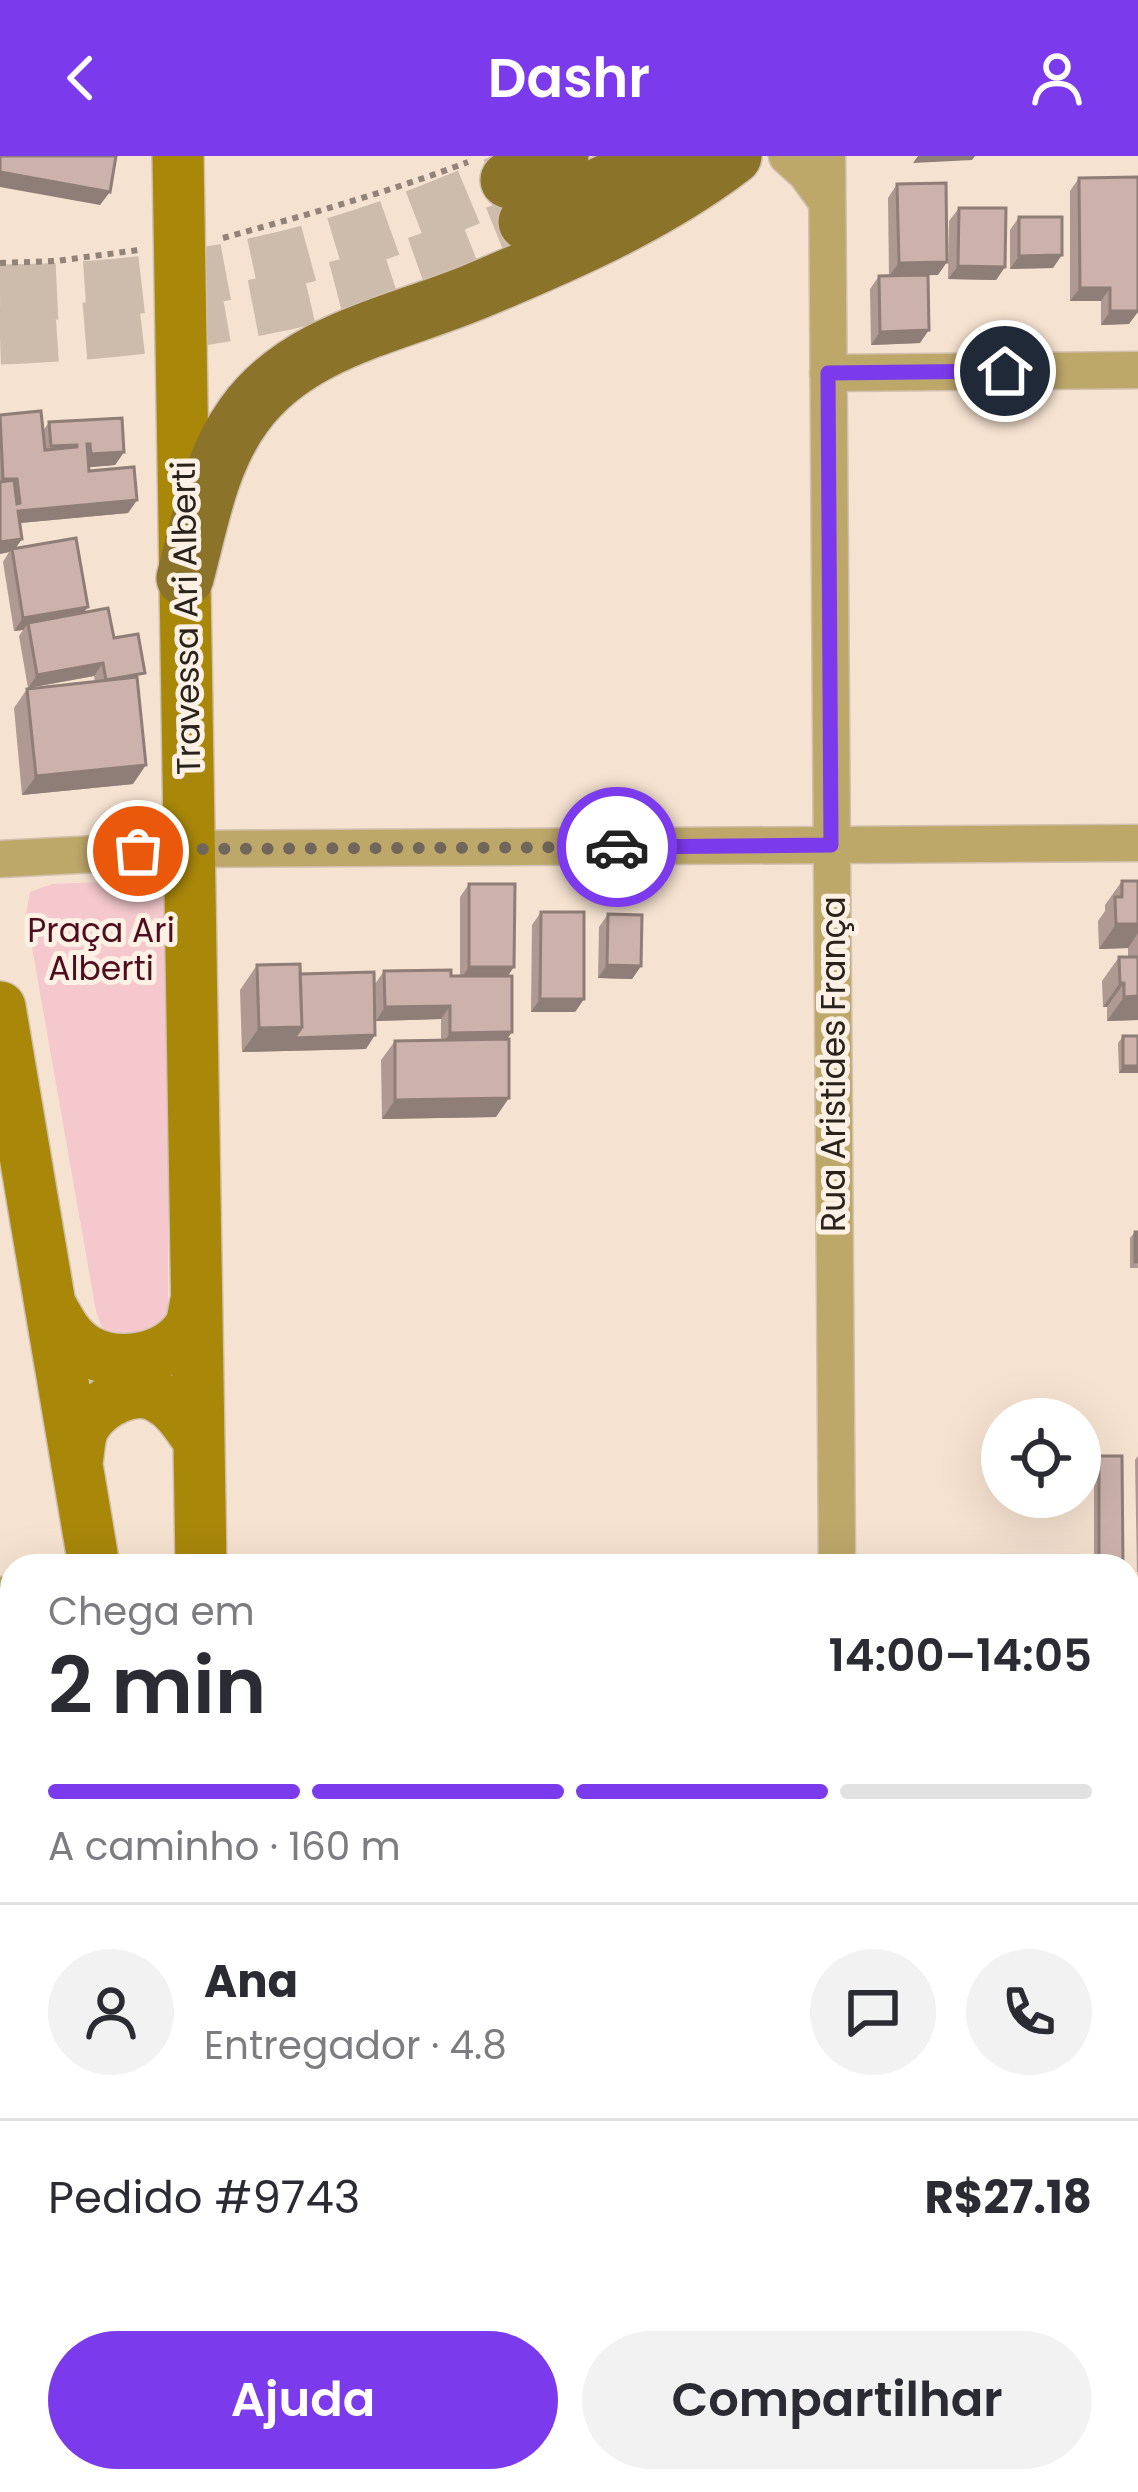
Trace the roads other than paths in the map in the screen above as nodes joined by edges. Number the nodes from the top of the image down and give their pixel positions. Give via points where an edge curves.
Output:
1 (178, 156) edge
2 (560, 156) edge
3 (662, 156) edge
4 (733, 156) edge
5 (787, 156) edge
6 (826, 156) edge
7 (507, 186) edge
8 (827, 202) junction
9 (1138, 370) edge
10 (828, 373) junction
11 (185, 578) junction
12 (1138, 843) edge
13 (831, 845) junction
14 (190, 849) junction
15 (0, 859) edge
16 (0, 1007) edge
17 (196, 1301) junction
18 (50, 1306) junction
19 (199, 1441) junction
20 (77, 1463) junction
21 (92, 1554) edge
22 (201, 1554) edge
23 (837, 1554) edge

1 - 11 main road, Travessa Ari Alberti
2 - 7 main road
3 - 7 main road
4 - 11 main road via 609,231 335,344 277,378 221,451
5 - 8 street
6 - 8 street, Rua Aristides França
8 - 10 street, Rua Aristides França
9 - 10 street
10 - 13 street, Rua Aristides França
11 - 14 main road, Travessa Ari Alberti
12 - 13 street
13 - 14 street
13 - 23 street, Rua Aristides França
14 - 15 street
14 - 17 main road, Travessa Ari Alberti
16 - 18 main road
17 - 18 main road via 190,1327 169,1347 128,1359 86,1350
17 - 19 main road, Travessa Ari Alberti
18 - 20 main road
19 - 20 main road via 155,1394 128,1393 84,1427
19 - 22 main road, Travessa Ari Alberti
20 - 21 main road

